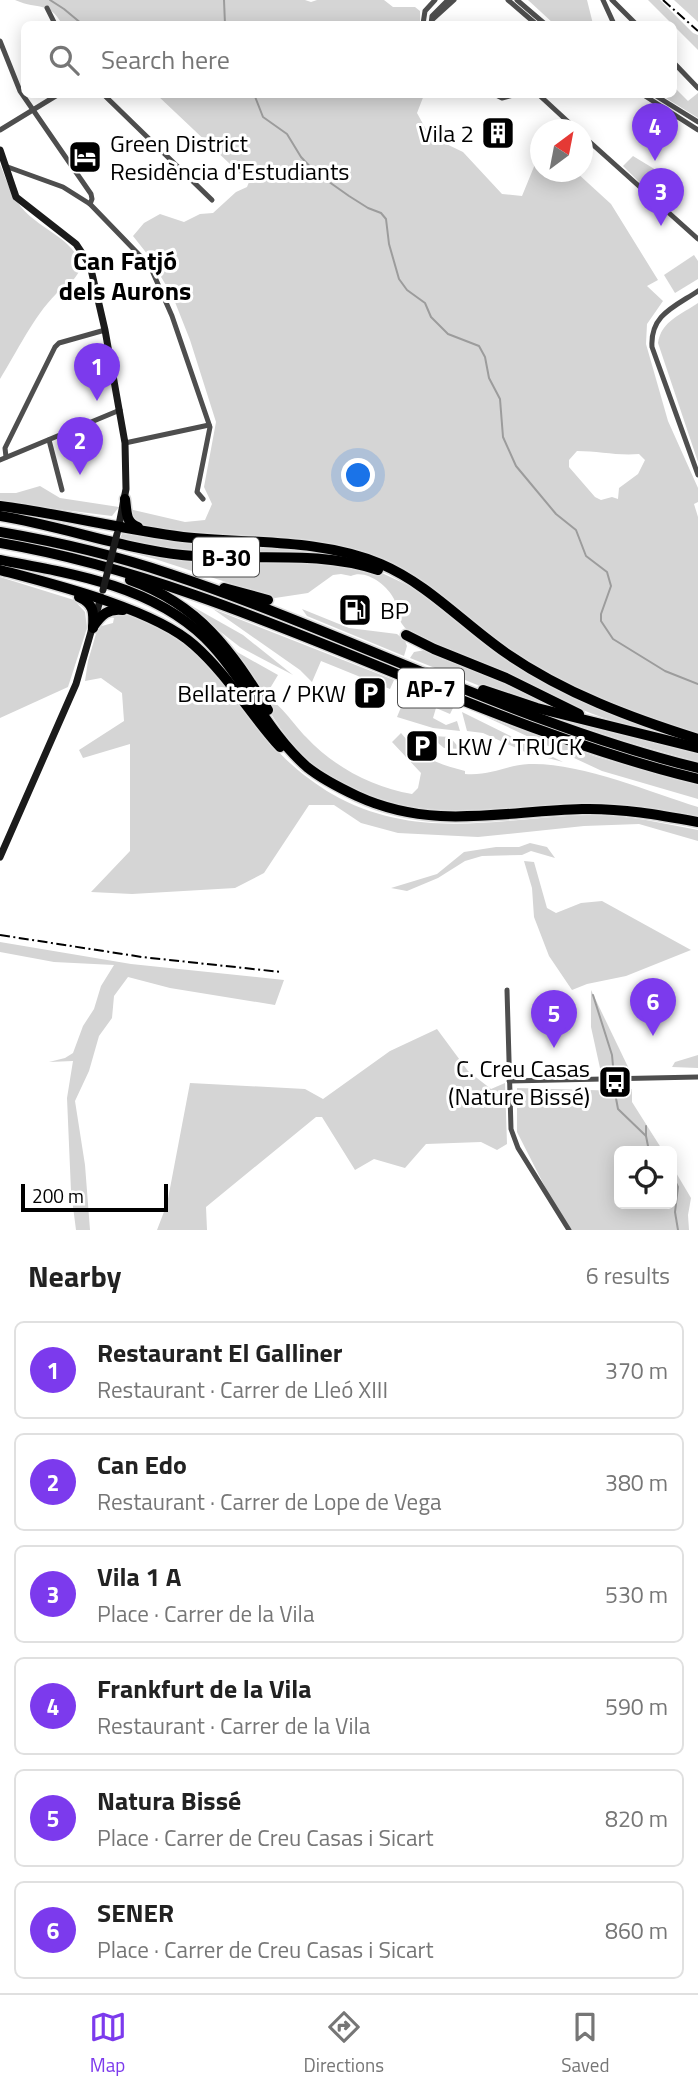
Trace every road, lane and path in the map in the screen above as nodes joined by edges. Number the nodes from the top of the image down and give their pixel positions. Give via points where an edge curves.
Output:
1 (435, 0) edge
2 (448, 0) edge
3 (454, 0) edge
4 (508, 0) edge
5 (517, 0) edge
6 (603, 0) edge
7 (612, 0) edge
8 (47, 8) dead end
9 (54, 21) edge
10 (423, 21) edge
11 (431, 21) edge
12 (432, 21) edge
13 (532, 21) edge
14 (541, 21) edge
15 (613, 21) edge
16 (633, 21) edge
17 (0, 41) edge
18 (677, 66) edge
19 (698, 88) edge
20 (21, 92) edge
21 (25, 98) edge
22 (53, 98) edge
23 (107, 98) edge
24 (542, 98) edge
25 (648, 98) edge
26 (659, 98) edge
27 (34, 111) junction
28 (565, 119) edge
29 (697, 122) edge
30 (0, 130) edge
31 (698, 130) edge
32 (593, 144) edge
33 (0, 150) edge
34 (5, 166) junction
35 (212, 200) dead end
36 (90, 204) junction
37 (698, 239) edge
38 (698, 291) edge
39 (105, 330) junction
40 (120, 410) junction
41 (209, 425) junction
42 (49, 440) junction
43 (125, 443) junction
44 (3, 458) edge
45 (698, 475) edge
46 (62, 491) dead end
47 (203, 499) dead end
48 (125, 500) junction
49 (0, 506) edge
50 (0, 516) edge
51 (102, 522) junction
52 (118, 530) junction
53 (0, 532) edge
54 (162, 534) junction
55 (0, 544) edge
56 (0, 560) edge
57 (0, 570) edge
58 (171, 574) junction
59 (25, 577) junction
60 (50, 584) junction
61 (101, 595) junction
62 (268, 600) dead end
63 (446, 607) junction
64 (134, 613) junction
65 (93, 628) junction
66 (406, 635) dead end
67 (335, 636) junction
68 (615, 727) junction
69 (698, 739) edge
70 (698, 748) edge
71 (698, 768) edge
72 (698, 779) edge
73 (345, 790) junction
74 (379, 804) junction
75 (698, 822) edge
76 (0, 857) edge
77 (507, 990) dead end
78 (698, 1077) edge
79 (508, 1081) junction
80 (569, 1230) edge

1 - 10 street
2 - 11 street
3 - 12 street
4 - 13 street
5 - 14 street
6 - 15 street
7 - 16 street
8 - 9 street
17 - 20 street
18 - 19 street
21 - 27 street
22 - 27 street
23 - 35 street
24 - 28 street
25 - 31 street
26 - 29 street
27 - 30 street
27 - 36 street via 91,194
32 - 37 street
33 - 34 street
34 - 36 street via 63,187
34 - 39 street via 16,197 85,255
36 - 41 street via 150,267
38 - 45 street via 660,317 651,334
39 - 40 street
39 - 44 street via 55,346
40 - 42 street
40 - 43 street
41 - 43 street
41 - 47 street via 197,492
42 - 44 street
42 - 46 street
43 - 48 street
48 - 51 highway via 117,518
48 - 52 street
48 - 54 highway via 130,523
49 - 51 highway
50 - 63 highway, B-30 via 169,554 314,558 359,564 408,582
51 - 52 highway
52 - 54 highway
52 - 61 street, bridge
53 - 58 highway, AP-7 via 88,550
54 - 63 highway via 353,555 405,576
55 - 72 highway, AP-7 via 95,564 168,586 528,726
55 - 73 highway via 123,578 186,607 229,650 295,749
56 - 73 highway via 113,587 177,615 215,649 296,756
57 - 59 highway
58 - 62 highway
58 - 67 highway, AP-7
59 - 60 highway
59 - 61 highway
60 - 61 highway
60 - 65 highway via 90,604
61 - 64 highway
61 - 65 street
63 - 69 highway, B-30 via 506,653 562,687
64 - 65 highway via 109,611
64 - 74 highway via 168,627 196,646 272,738 311,775 347,796
65 - 76 street via 76,684
66 - 68 highway
67 - 68 highway via 509,699
67 - 71 highway, AP-7 via 553,723
68 - 70 highway
73 - 74 highway
74 - 75 highway via 449,817 599,809
77 - 79 street
78 - 79 street
79 - 80 street via 513,1138

